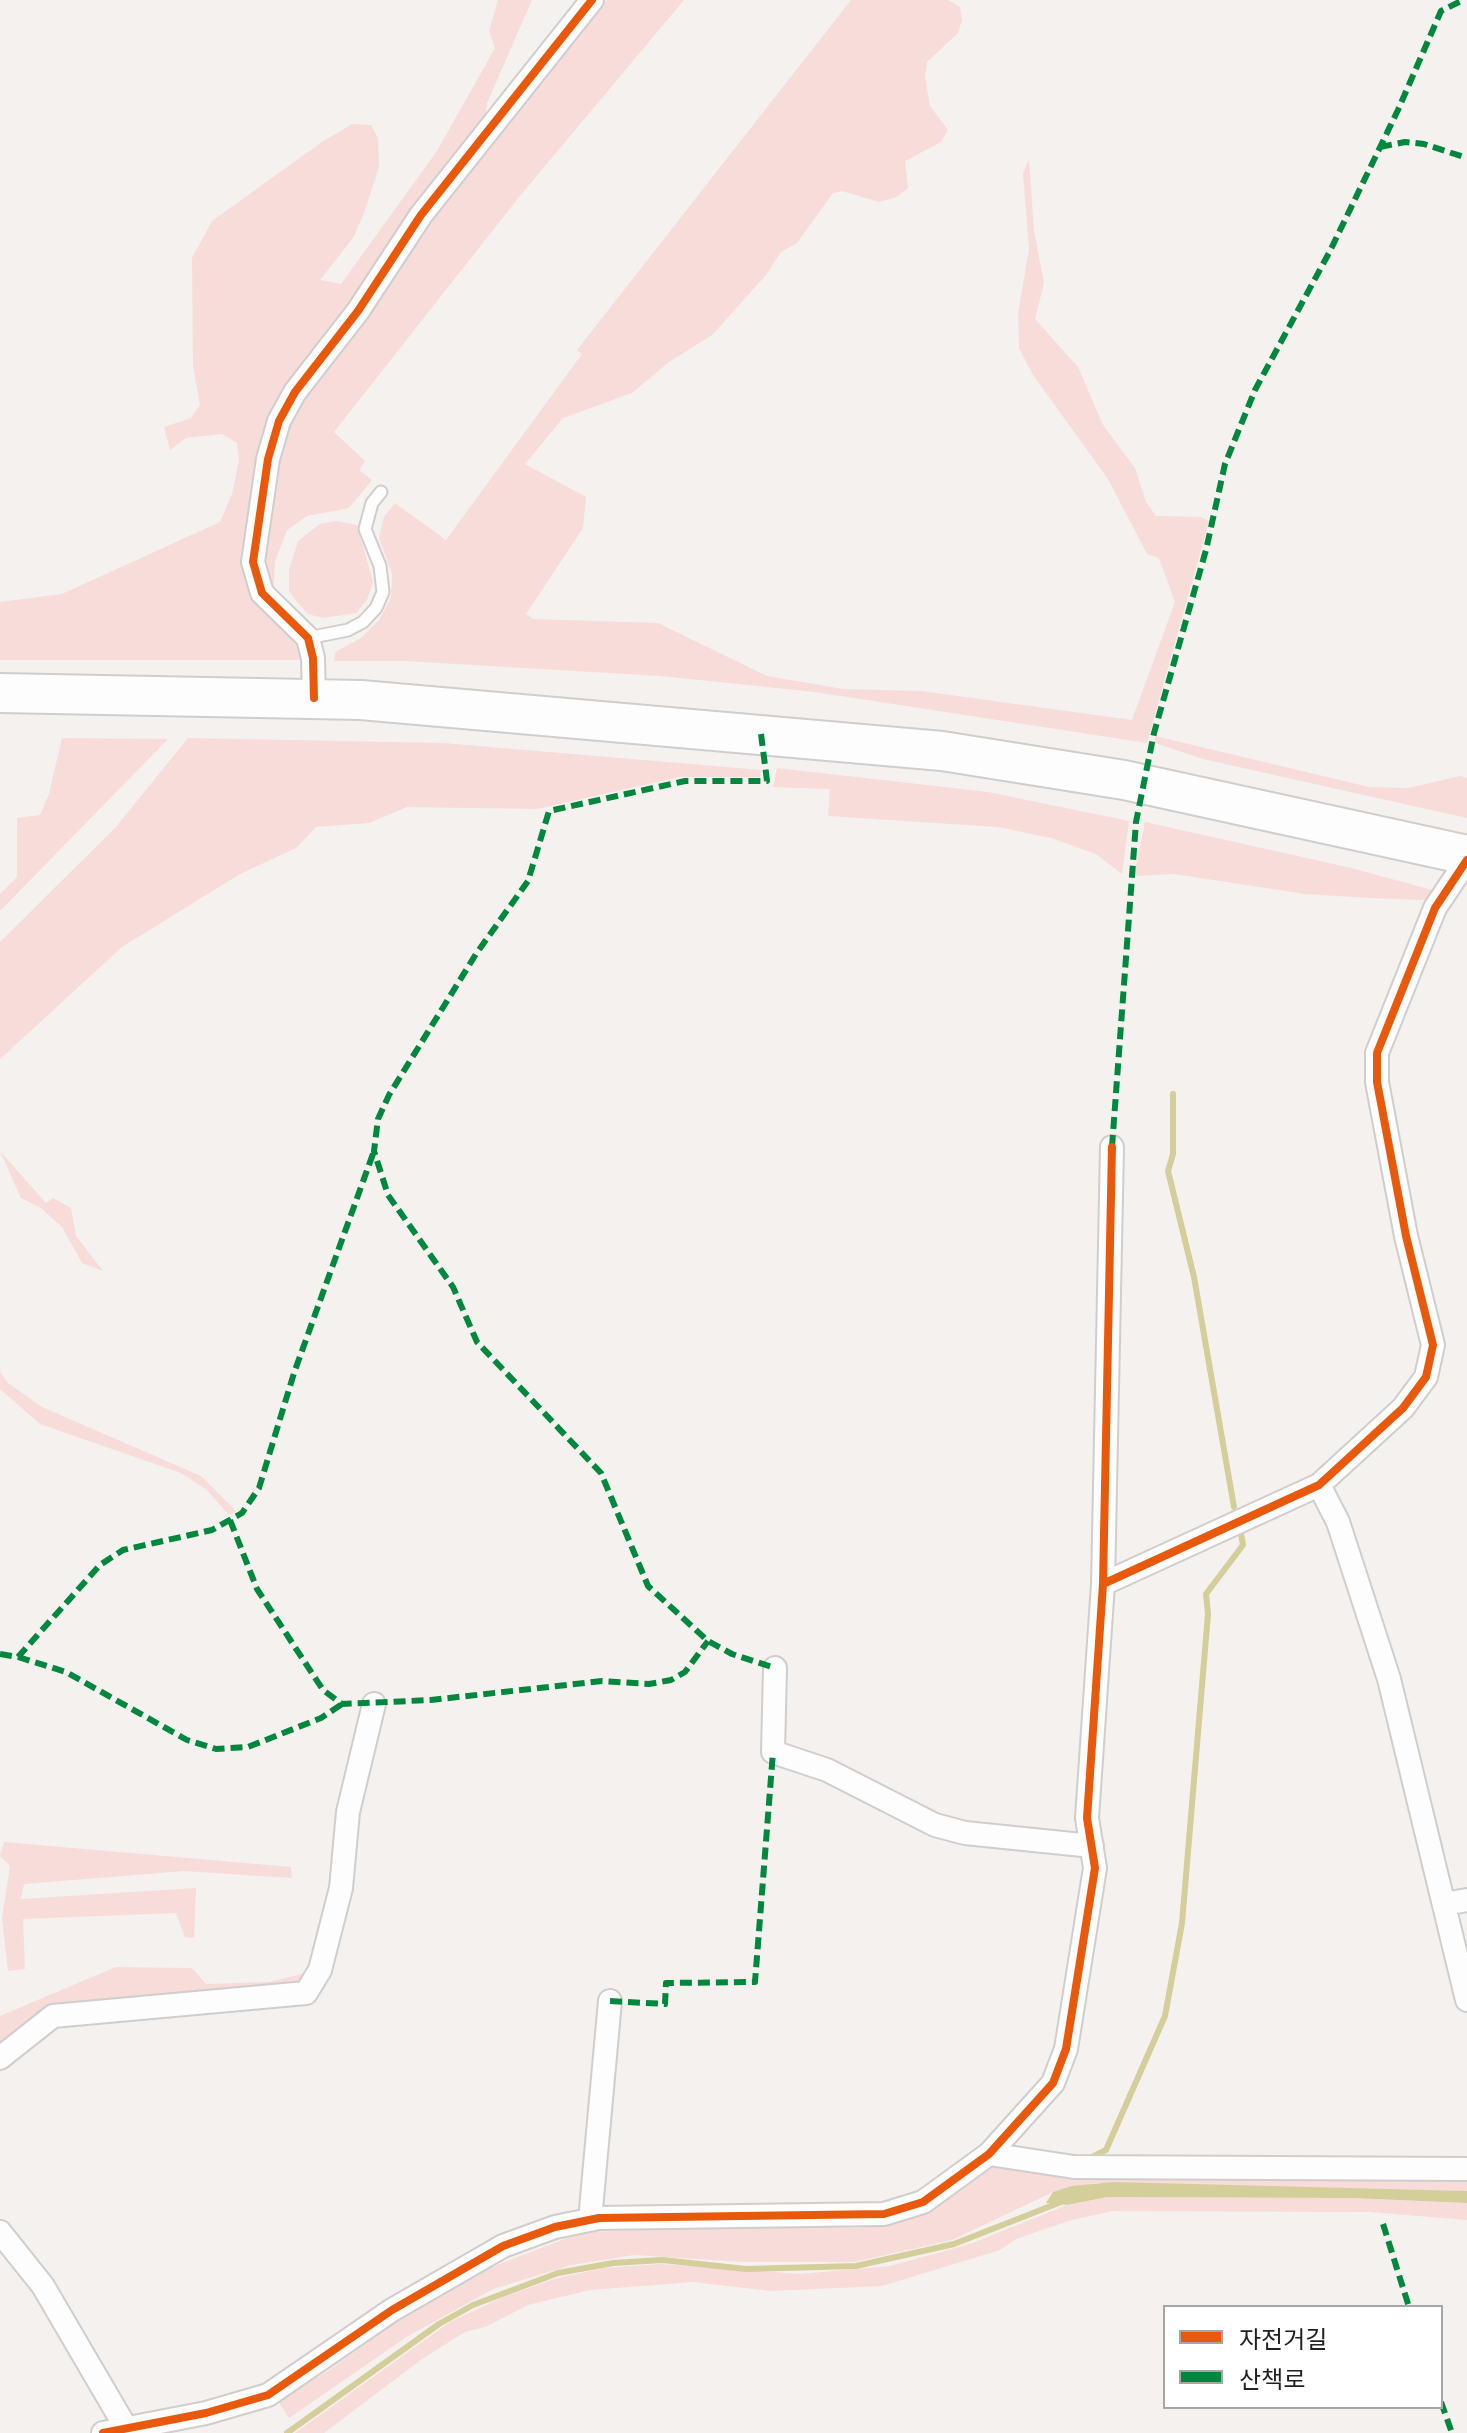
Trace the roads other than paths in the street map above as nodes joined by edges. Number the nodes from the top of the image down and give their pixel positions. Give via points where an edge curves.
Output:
1 (592, 0) edge
2 (381, 492) dead end
3 (308, 638) junction
4 (0, 693) edge
5 (314, 698) junction
6 (1467, 858) edge
7 (1112, 1147) dead end
8 (1319, 1485) junction
9 (1103, 1584) junction
10 (775, 1668) dead end
11 (374, 1704) dead end
12 (1092, 1846) junction
13 (1467, 1900) edge
14 (1444, 1904) junction
15 (1467, 2000) edge
16 (610, 2001) dead end
17 (0, 2058) edge
18 (989, 2154) junction
19 (1467, 2169) edge
20 (590, 2220) junction
21 (0, 2232) edge
22 (128, 2431) edge
23 (103, 2433) edge

1 - 3 street via 421,215 279,421 253,562 262,593
2 - 3 lane via 365,529 380,566 383,592 376,608 348,630
3 - 5 street
4 - 5 highway
5 - 6 highway via 942,751 1124,780
6 - 8 street via 1435,908 1377,1053 1377,1082 1406,1236 1433,1345 1426,1377 1403,1408
7 - 9 street
8 - 9 street
8 - 14 street via 1338,1522 1389,1679
9 - 12 street via 1087,1818
10 - 12 street via 773,1752 827,1770 935,1825
11 - 17 street via 348,1812 341,1888 320,1970 306,1993 53,2016
12 - 18 street via 1095,1868 1066,2049 1053,2083
13 - 14 street
14 - 15 street
16 - 20 street
18 - 19 street via 1074,2167
18 - 20 street via 923,2202 884,2214
20 - 22 street via 503,2246 392,2310 268,2395
21 - 22 street via 43,2286
22 - 23 street

